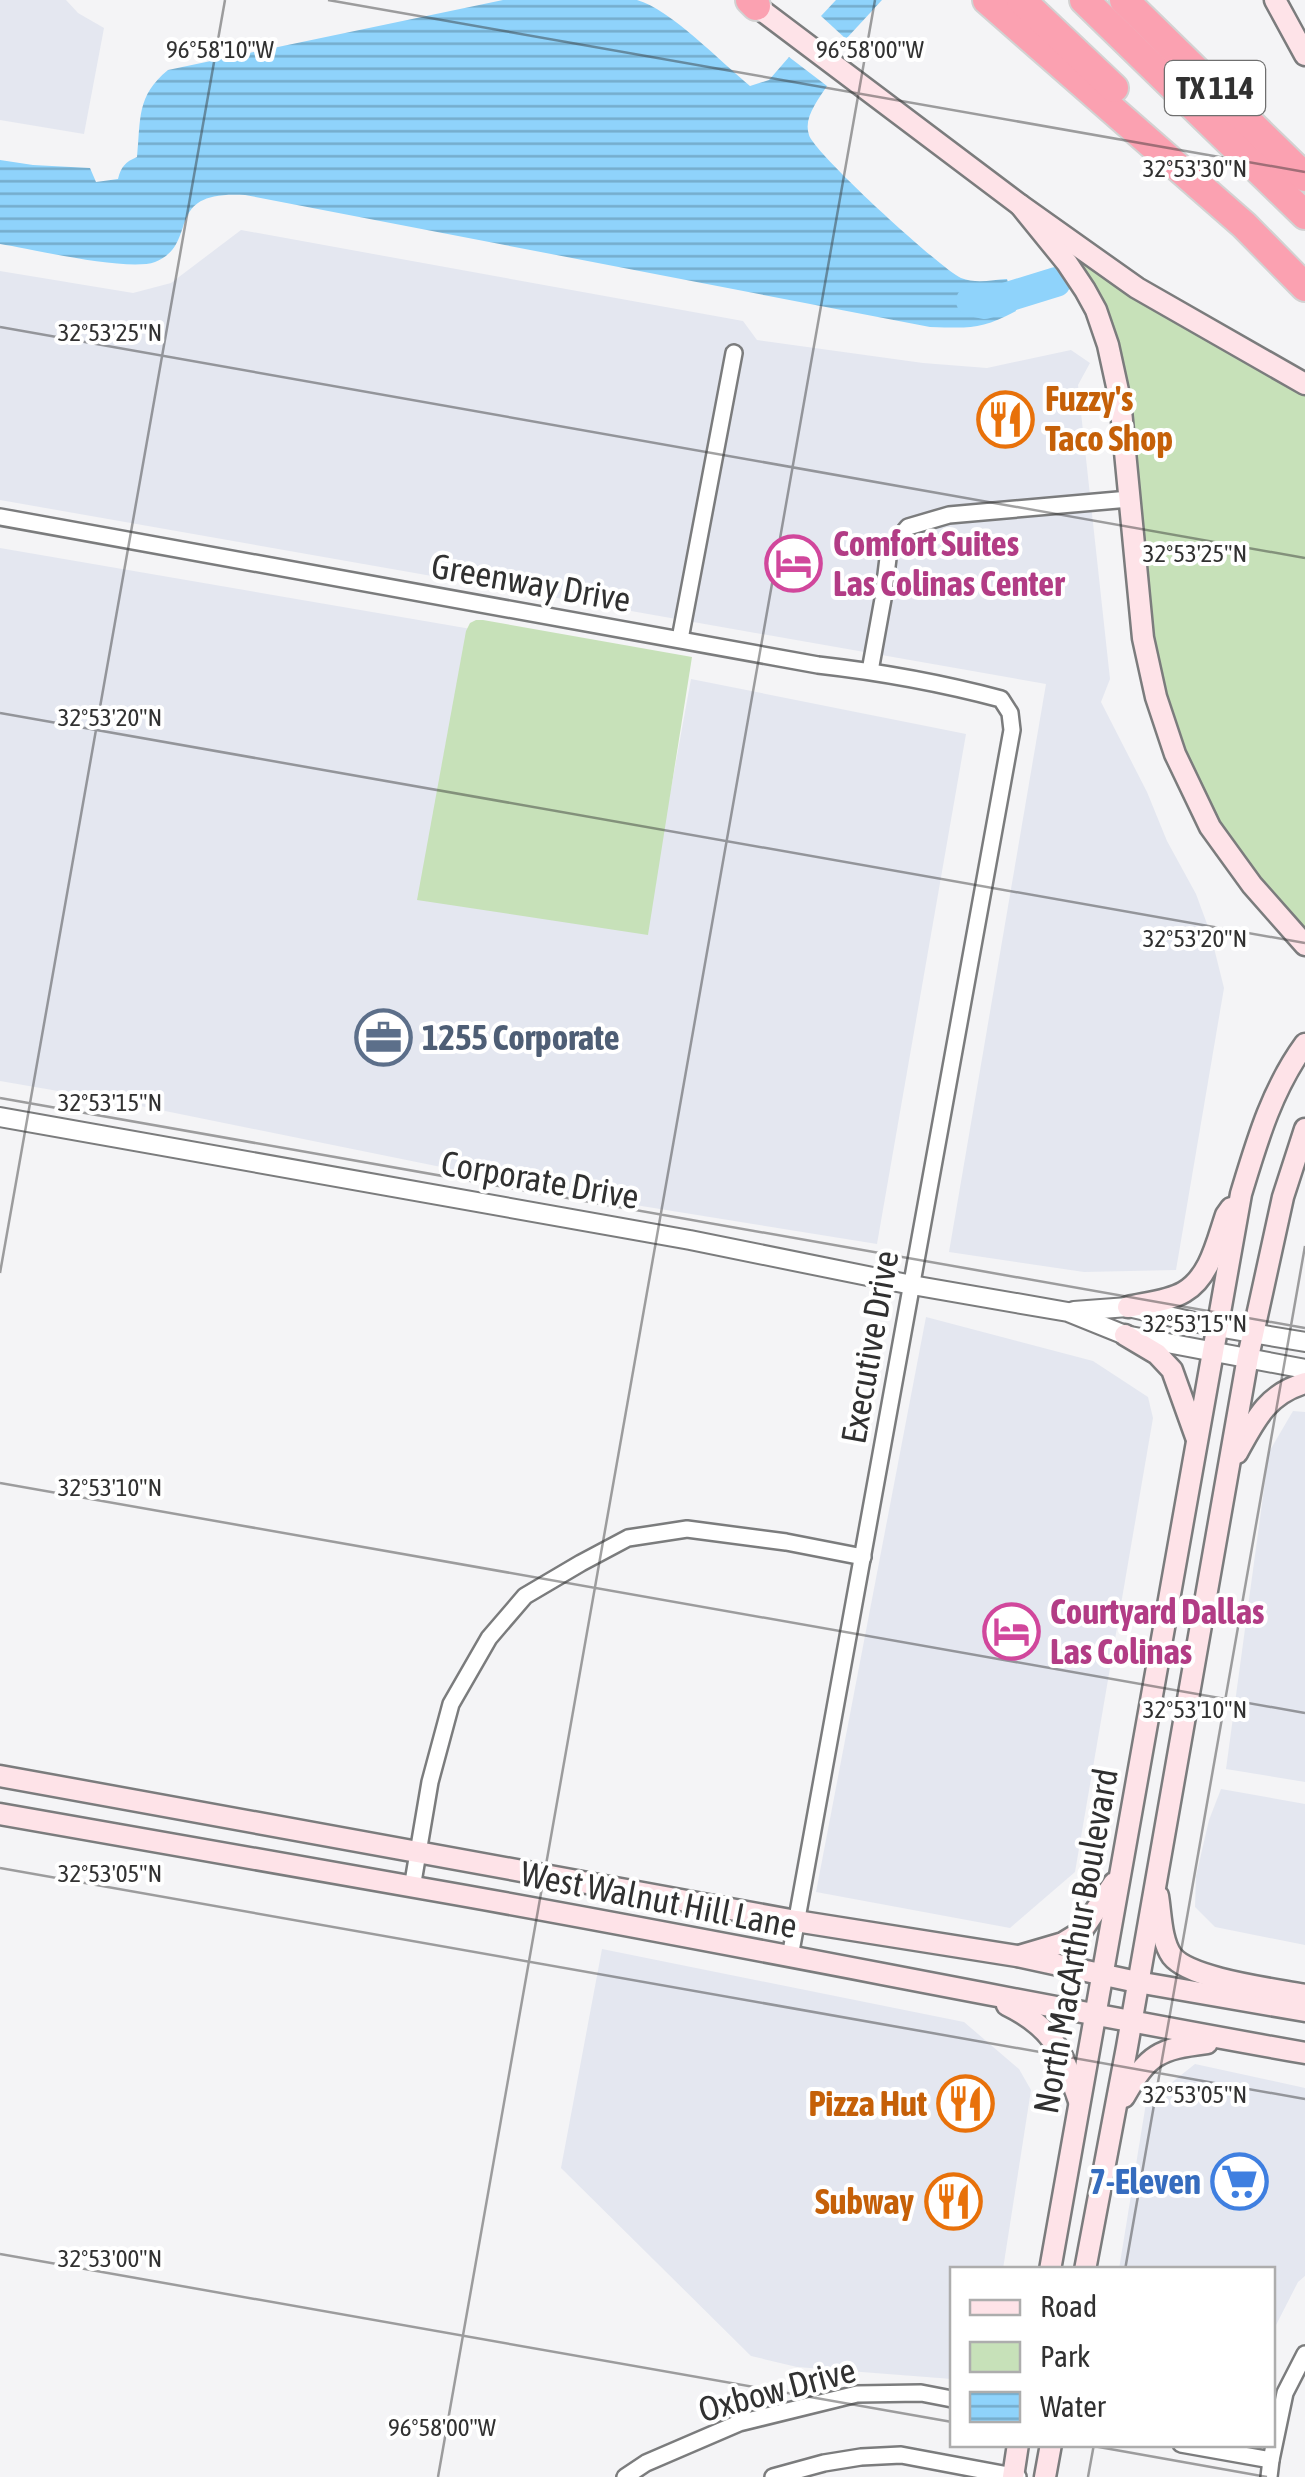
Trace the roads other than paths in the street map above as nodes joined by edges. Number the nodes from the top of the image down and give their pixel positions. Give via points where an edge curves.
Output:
1 (986, 0) edge
2 (1021, 0) edge
3 (1084, 0) edge
4 (1124, 0) edge
5 (1275, 0) edge
6 (751, 2) edge
7 (1305, 55) edge
8 (1305, 177) edge
9 (1020, 205) junction
10 (1305, 216) edge
11 (1305, 264) edge
12 (1305, 287) edge
13 (734, 354) dead end
14 (1305, 384) edge
15 (1129, 499) junction
16 (0, 517) edge
17 (680, 639) junction
18 (870, 671) junction
19 (1008, 746) joint
20 (1305, 945) edge
21 (1305, 1044) edge
22 (0, 1117) edge
23 (1305, 1129) edge
24 (1241, 1194) junction
25 (912, 1285) junction
26 (1128, 1308) junction
27 (1068, 1312) junction
28 (1217, 1327) junction
29 (1254, 1332) junction
30 (1125, 1336) junction
31 (1305, 1342) edge
32 (1212, 1351) junction
33 (1248, 1357) junction
34 (1305, 1369) edge
35 (1305, 1383) edge
36 (1197, 1439) junction
37 (1227, 1473) junction
38 (863, 1557) junction
39 (0, 1776) edge
40 (0, 1814) edge
41 (417, 1853) junction
42 (1120, 1872) junction
43 (1156, 1876) junction
44 (412, 1888) junction
45 (796, 1921) junction
46 (1017, 1956) junction
47 (790, 1957) junction
48 (1102, 1975) junction
49 (1137, 1982) junction
50 (982, 1994) junction
51 (1305, 1996) edge
52 (1305, 2010) edge
53 (1096, 2016) junction
54 (1132, 2023) junction
55 (1234, 2040) junction
56 (1305, 2053) edge
57 (1081, 2106) junction
58 (1116, 2112) junction
59 (1051, 2267) edge
60 (1086, 2267) edge
61 (1305, 2354) edge
62 (950, 2399) edge
63 (1275, 2443) edge
64 (1018, 2447) edge
65 (1050, 2447) edge
66 (1192, 2447) edge
67 (1270, 2468) edge
68 (625, 2477) edge
69 (773, 2477) edge
70 (1015, 2477) edge
71 (1045, 2477) edge

1 - 12 highway, TX 114
2 - 11 highway
3 - 10 highway
4 - 8 highway, TX 114
5 - 7 main road
6 - 9 main road
9 - 14 main road via 1137,288
9 - 15 main road via 1096,310 1120,400
13 - 17 street
15 - 18 street via 949,515 908,527 889,550
15 - 20 main road via 1143,638 1175,754 1210,827
16 - 17 street, Greenway Drive
17 - 18 street, Greenway Drive
18 - 19 street, Greenway Drive via 1002,699 1010,713
19 - 25 street, Executive Drive
21 - 24 main road, North MacArthur Boulevard via 1279,1085
22 - 25 street, Corporate Drive
23 - 29 main road, North MacArthur Boulevard
24 - 26 main road via 1196,1283 1181,1294
24 - 28 main road, North MacArthur Boulevard
25 - 27 street, Corporate Drive
25 - 38 street, Executive Drive
26 - 27 street, Corporate Drive
26 - 28 street, Corporate Drive
27 - 30 street, Corporate Drive
28 - 29 street, Corporate Drive
28 - 32 main road, North MacArthur Boulevard
29 - 31 street, Corporate Drive
29 - 33 main road, North MacArthur Boulevard
30 - 32 street, Corporate Drive
30 - 36 main road via 1172,1370
32 - 33 street, Corporate Drive
32 - 36 main road, North MacArthur Boulevard
33 - 34 street, Corporate Drive
33 - 37 main road, North MacArthur Boulevard
35 - 37 main road via 1273,1398
36 - 42 main road, North MacArthur Boulevard
37 - 43 main road, North MacArthur Boulevard
38 - 41 street via 687,1528 628,1538 526,1596 488,1638 452,1704
38 - 45 street, Executive Drive
39 - 41 main road, West Walnut Hill Lane
40 - 44 main road, West Walnut Hill Lane
41 - 44 street
41 - 45 main road, West Walnut Hill Lane
42 - 46 main road via 1081,1932
42 - 48 main road, North MacArthur Boulevard
43 - 49 main road, North MacArthur Boulevard
43 - 51 main road via 1174,1958 1195,1972
44 - 47 main road, West Walnut Hill Lane
45 - 46 main road, West Walnut Hill Lane
45 - 47 street, Executive Drive
46 - 48 main road, West Walnut Hill Lane
47 - 50 main road, West Walnut Hill Lane
48 - 49 main road, West Walnut Hill Lane
48 - 53 main road, North MacArthur Boulevard
49 - 52 main road, West Walnut Hill Lane
49 - 54 main road, North MacArthur Boulevard
50 - 53 main road, West Walnut Hill Lane
50 - 57 main road via 1049,2034
53 - 54 main road, West Walnut Hill Lane
53 - 57 main road, North MacArthur Boulevard
54 - 55 main road, West Walnut Hill Lane
54 - 58 main road, North MacArthur Boulevard
55 - 56 main road, West Walnut Hill Lane
55 - 58 main road via 1166,2050 1139,2070
57 - 59 main road, North MacArthur Boulevard
58 - 60 main road, North MacArthur Boulevard
61 - 63 street via 1285,2393
62 - 68 street, Oxbow Drive via 857,2394 739,2423
64 - 70 main road
65 - 71 main road
66 - 67 street
69 - 70 street via 901,2455

